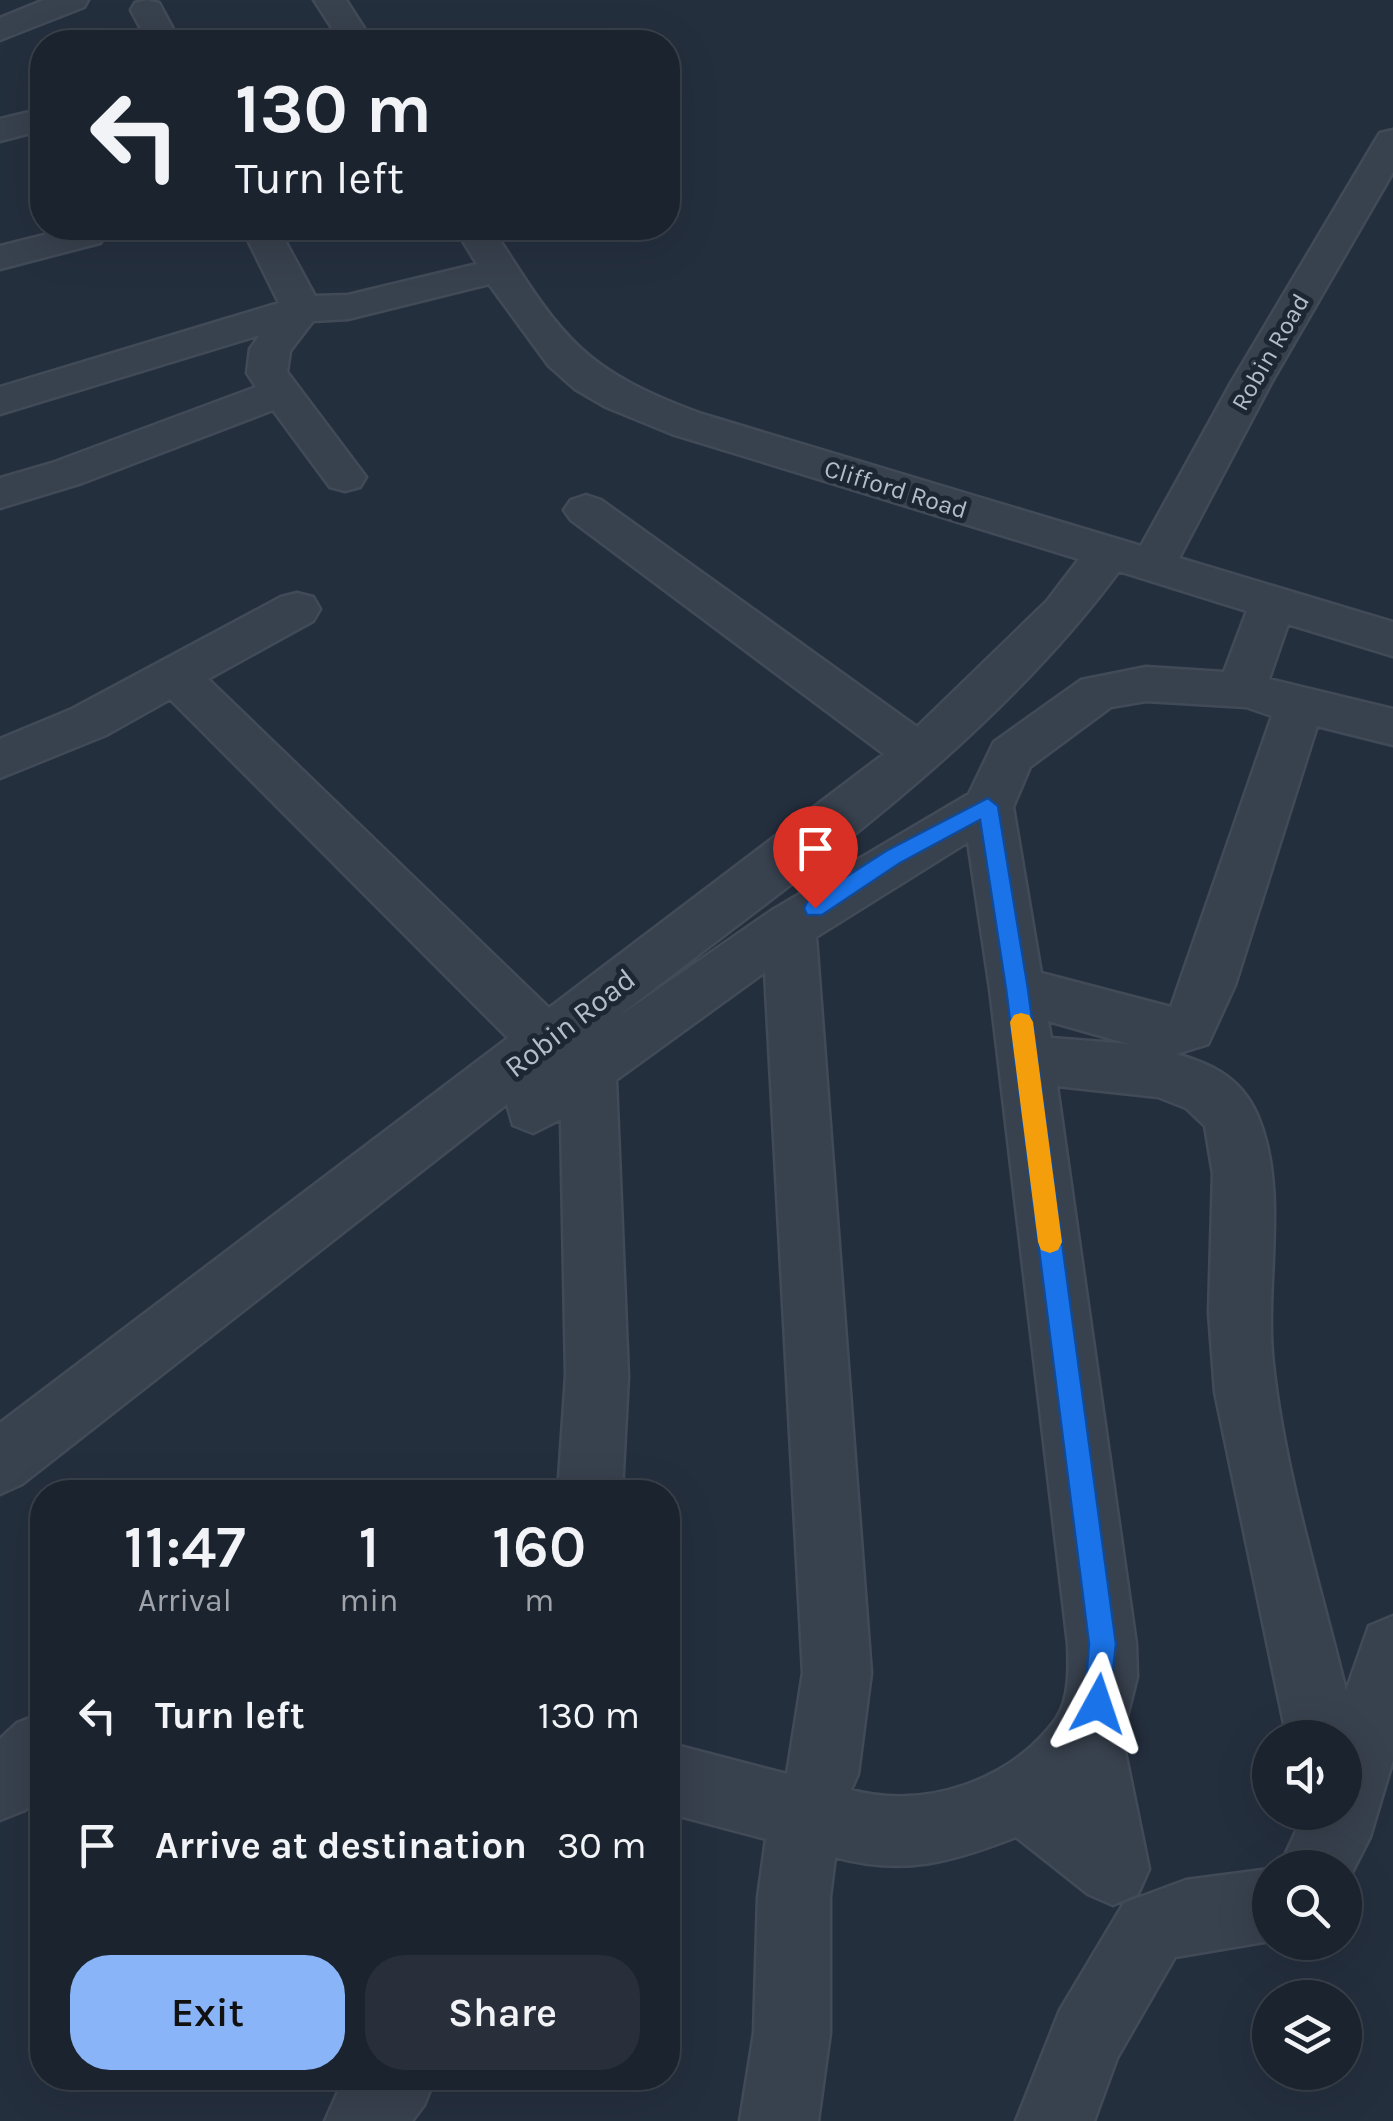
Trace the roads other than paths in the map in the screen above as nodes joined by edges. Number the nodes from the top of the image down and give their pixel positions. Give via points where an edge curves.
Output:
1 (72, 0) edge
2 (330, 0) edge
3 (148, 10) dead end
4 (0, 30) edge
5 (158, 30) edge
6 (349, 30) edge
7 (1393, 141) edge
8 (68, 240) edge
9 (266, 240) edge
10 (481, 240) edge
11 (0, 258) edge
12 (500, 270) junction
13 (302, 309) junction
14 (281, 392) junction
15 (0, 402) edge
16 (345, 477) dead end
17 (0, 493) edge
18 (586, 510) dead end
19 (1130, 559) junction
20 (1273, 603) junction
21 (297, 609) dead end
22 (1393, 639) edge
23 (177, 677) junction
24 (1241, 691) junction
25 (1300, 704) junction
26 (1393, 727) edge
27 (919, 754) junction
28 (0, 759) edge
29 (988, 806) junction
30 (788, 926) junction
31 (1017, 989) junction
32 (568, 1055) junction
33 (1026, 1060) junction
34 (533, 1108) dead end
35 (0, 1462) edge
36 (591, 1480) edge
37 (1393, 1650) edge
38 (1318, 1720) edge
39 (1087, 1737) junction
40 (1362, 1744) edge
41 (30, 1759) edge
42 (680, 1781) edge
43 (0, 1786) edge
44 (1024, 1798) junction
45 (805, 1816) junction
46 (1132, 1899) junction
47 (1252, 1908) edge
48 (388, 2090) edge
49 (364, 2121) edge
50 (780, 2121) edge
51 (1055, 2121) edge

1 - 4 street
2 - 6 street
3 - 5 street
7 - 19 street, Robin Road via 1251,382
8 - 11 street
9 - 13 street
10 - 12 street, Clifford Road
12 - 13 street via 348,306
12 - 19 street, Clifford Road via 564,360 635,405
13 - 14 street via 266,358 267,373
13 - 15 street
14 - 16 street
14 - 17 street
18 - 27 street
19 - 20 street, Clifford Road
19 - 27 street, Robin Road via 1062,613
20 - 22 street, Clifford Road
20 - 24 street
21 - 23 street
23 - 28 street
23 - 32 street
24 - 25 street
24 - 29 street via 1146,684 1098,692 1011,755
25 - 26 street
25 - 31 street via 1189,1028 1156,1028
27 - 32 street, Robin Road
29 - 30 street via 893,857
29 - 31 street
30 - 32 street via 694,990
30 - 45 street via 837,1673 824,1774
31 - 33 street
32 - 34 street
32 - 35 street, Robin Road
32 - 36 street via 596,1376
33 - 38 street via 1187,1081 1230,1114 1239,1137 1244,1370
33 - 39 street via 1102,1644 1100,1690
37 - 40 street
39 - 44 street
39 - 46 street
41 - 43 street
42 - 45 street
44 - 45 street via 936,1828 874,1832
44 - 46 street
45 - 50 street via 794,1898 792,2043
46 - 47 street via 1186,1917
46 - 51 street
48 - 49 street

